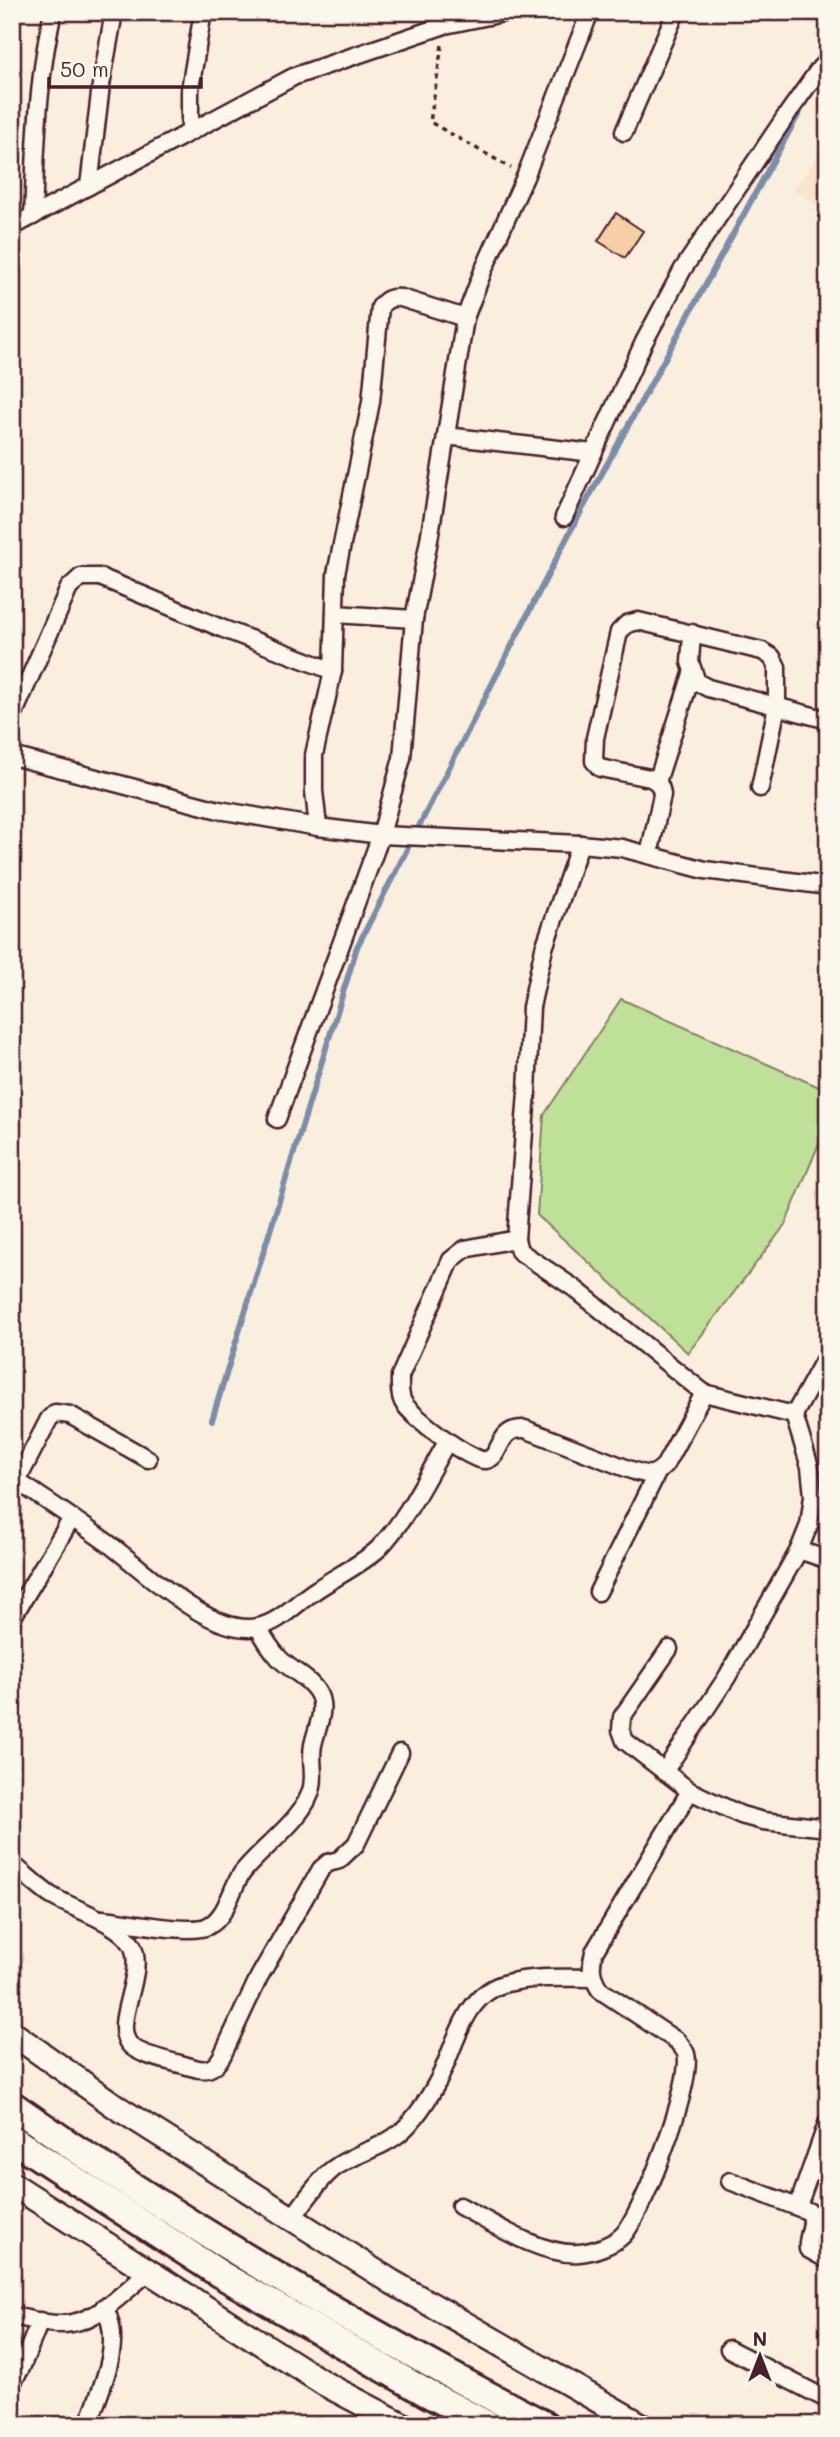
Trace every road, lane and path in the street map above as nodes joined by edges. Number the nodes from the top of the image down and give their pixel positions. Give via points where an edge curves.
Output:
1 (53, 12) edge
2 (114, 12) edge
3 (203, 12) edge
4 (508, 12) edge
5 (590, 12) edge
6 (676, 12) edge
7 (443, 19) edge
8 (828, 61) edge
9 (190, 131) junction
10 (624, 132) dead end
11 (525, 177) junction
12 (89, 186) junction
13 (33, 216) junction
14 (12, 228) edge
15 (465, 317) junction
16 (446, 436) junction
17 (593, 453) junction
18 (564, 517) dead end
19 (335, 614) junction
20 (414, 618) junction
21 (692, 633) junction
22 (333, 671) junction
23 (692, 674) junction
24 (776, 706) junction
25 (12, 718) edge
26 (828, 720) edge
27 (12, 756) edge
28 (657, 782) junction
29 (760, 788) dead end
30 (318, 827) junction
31 (381, 835) junction
32 (580, 844) junction
33 (649, 855) junction
34 (828, 886) edge
35 (277, 1119) dead end
36 (516, 1239) junction
37 (825, 1362) edge
38 (704, 1393) junction
39 (794, 1415) junction
40 (447, 1441) junction
41 (148, 1459) dead end
42 (657, 1473) junction
43 (15, 1479) edge
44 (72, 1518) junction
45 (799, 1550) junction
46 (828, 1560) edge
47 (598, 1592) dead end
48 (12, 1618) edge
49 (258, 1627) junction
50 (669, 1649) dead end
51 (400, 1753) dead end
52 (664, 1772) junction
53 (690, 1791) junction
54 (828, 1828) edge
55 (12, 1864) edge
56 (97, 1919) junction
57 (592, 1978) junction
58 (12, 2034) edge
59 (12, 2105) edge
60 (828, 2121) edge
61 (12, 2139) edge
62 (730, 2181) dead end
63 (12, 2184) edge
64 (460, 2206) dead end
65 (798, 2206) junction
66 (292, 2218) junction
67 (828, 2260) edge
68 (148, 2272) junction
69 (104, 2307) junction
70 (12, 2316) edge
71 (40, 2321) junction
72 (729, 2349) dead end
73 (12, 2383) edge
74 (828, 2400) edge
75 (88, 2425) edge
76 (403, 2425) edge
77 (488, 2425) edge
78 (545, 2425) edge
79 (641, 2425) edge

1 - 13 street via 39,100
2 - 12 street
3 - 9 street via 190,89
4 - 7 street
5 - 11 street
6 - 10 street
7 - 9 street via 295,76
7 - 11 path via 430,122
8 - 17 street via 683,269
9 - 12 street
11 - 15 street
12 - 13 street
13 - 14 street
15 - 16 street
15 - 19 street via 401,298 385,300 380,307 371,402 336,574
16 - 17 street
16 - 20 street
17 - 18 street
19 - 20 street
19 - 22 street
20 - 31 street via 402,758
21 - 23 street
21 - 24 street via 772,657 777,667
21 - 28 street via 638,621 619,632 594,761 600,768
22 - 25 street via 100,577 81,577 69,588
22 - 30 street via 314,755
23 - 24 street via 708,688
23 - 28 street
24 - 26 street
24 - 29 street
27 - 30 street via 219,810
28 - 33 street via 662,795
30 - 31 street
31 - 32 street
31 - 35 street
32 - 33 street
32 - 36 street via 544,947 531,1007
33 - 34 street via 705,870
36 - 38 street via 519,1251 573,1288
36 - 40 street via 465,1249 451,1260 400,1376 404,1404
37 - 39 street
38 - 39 street
38 - 42 street
39 - 45 street via 813,1496
40 - 42 street via 484,1461 507,1433 524,1429 646,1475
40 - 49 street via 398,1524 376,1550 279,1618
41 - 43 street via 71,1415 55,1413
42 - 47 street
43 - 44 street
44 - 48 street
44 - 49 street via 201,1613 235,1627
45 - 46 street
45 - 52 street via 727,1677
49 - 56 street via 273,1651 317,1690 321,1701 312,1747 312,1790 305,1804 240,1875 216,1920 207,1927
50 - 52 street via 622,1717 621,1730 625,1741
51 - 56 street via 356,1844 321,1870 258,1977 222,2056 209,2070 131,2046 124,2024 136,1959 132,1945 119,1931
52 - 53 street
53 - 54 street via 752,1818
53 - 57 street via 594,1952
55 - 56 street via 51,1895
57 - 64 street via 600,1990 677,2041 686,2053 684,2085 655,2174 636,2215 622,2236 604,2247 579,2253 556,2251 523,2238
57 - 66 street via 530,1979 487,1991 467,2012 423,2108 401,2132 332,2170
58 - 66 main road via 118,2108
59 - 78 highway via 337,2312
60 - 65 street
61 - 77 highway via 220,2274
62 - 65 street
63 - 68 main road
65 - 67 street via 812,2217 808,2249
66 - 79 main road via 392,2282
68 - 69 street
68 - 76 main road via 325,2384
69 - 71 street via 71,2323
69 - 75 street via 113,2332 112,2345
70 - 71 street
71 - 73 street
72 - 74 street

